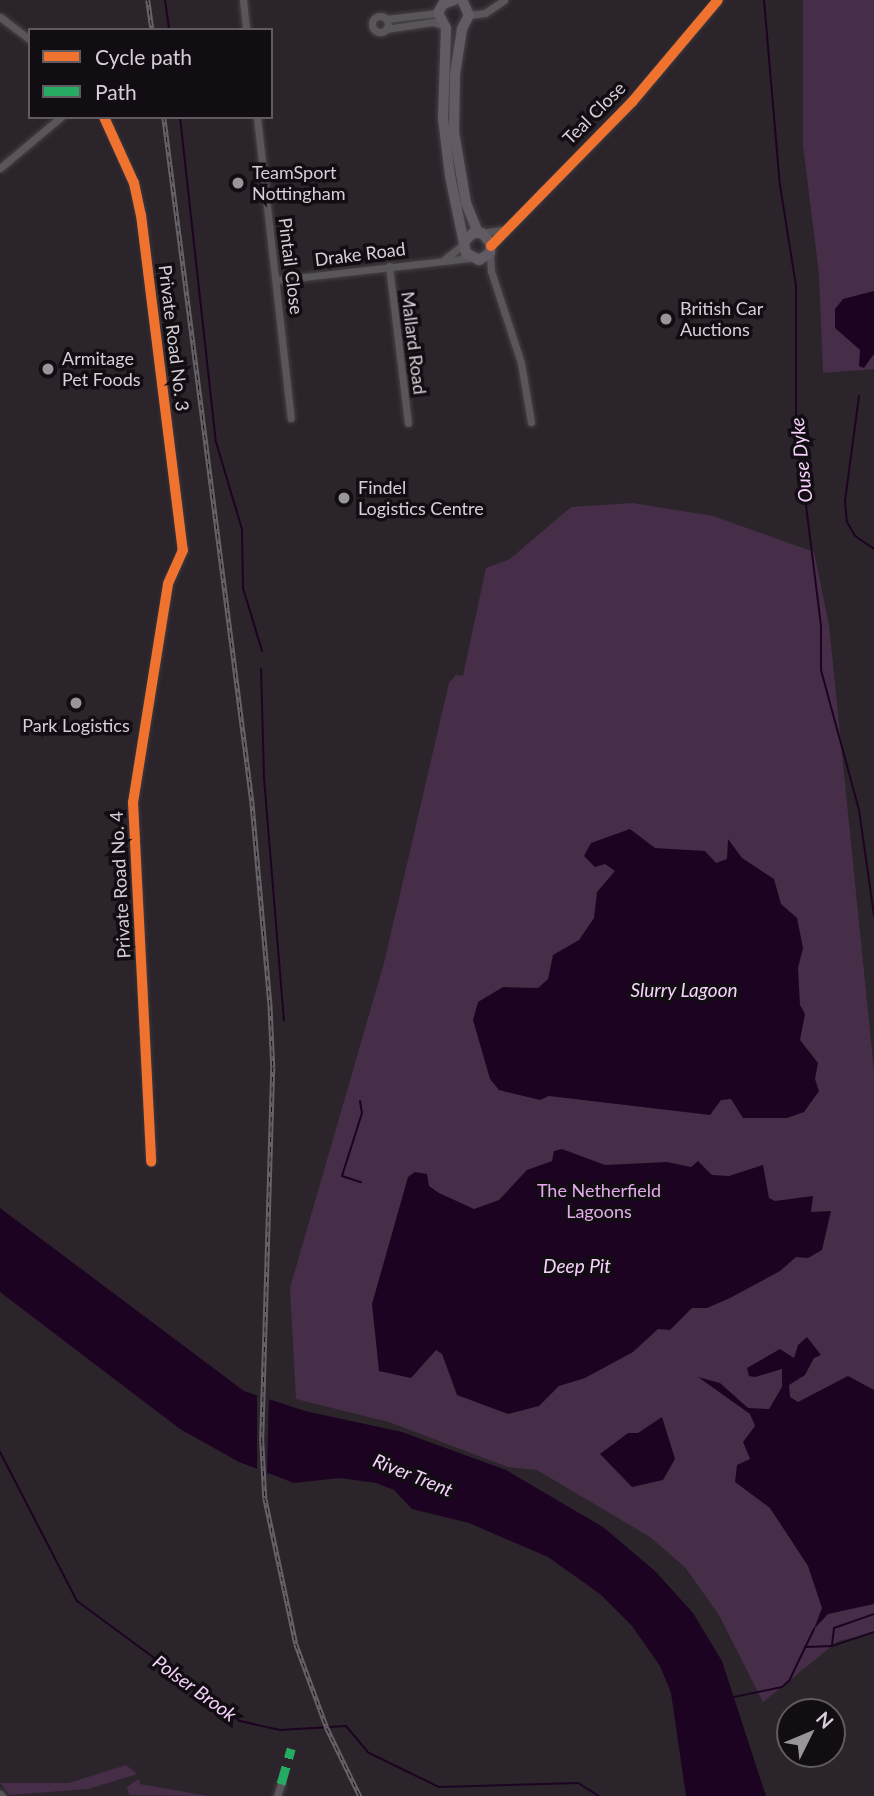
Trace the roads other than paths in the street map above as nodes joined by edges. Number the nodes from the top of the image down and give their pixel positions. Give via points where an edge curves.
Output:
1 (243, 0) edge
2 (505, 0) edge
3 (718, 0) edge
4 (455, 1) edge
5 (439, 13) junction
6 (469, 15) junction
7 (0, 17) edge
8 (386, 19) junction
9 (444, 27) junction
10 (246, 28) edge
11 (386, 29) junction
12 (462, 29) junction
13 (28, 38) edge
14 (59, 119) edge
15 (105, 119) edge
16 (257, 119) edge
17 (0, 168) edge
18 (508, 229) junction
19 (480, 233) junction
20 (465, 243) junction
21 (491, 249) junction
22 (446, 259) junction
23 (474, 259) junction
24 (389, 266) junction
25 (491, 271) junction
26 (278, 280) junction
27 (292, 418) dead end
28 (531, 422) dead end
29 (408, 423) dead end
30 (176, 568) joint
31 (151, 1162) dead end
32 (281, 1784) dead end
33 (277, 1796) edge

1 - 10 street
2 - 6 street via 485,13
3 - 18 street, Teal Close via 626,108
4 - 5 street
4 - 6 street
5 - 8 street
5 - 9 street
6 - 12 street
7 - 13 street
8 - 11 street
8 - 11 street via 379,17 373,25 379,32
9 - 11 street via 433,22
9 - 12 street
9 - 20 street via 443,118
12 - 19 street via 454,74 454,132 466,203
14 - 17 street
15 - 30 street, Private Road No. 3 via 134,183 141,215 183,550
16 - 26 street, Pintail Close
18 - 19 street
18 - 21 street, Teal Close
19 - 20 street
19 - 21 street
20 - 22 street
20 - 23 street
21 - 23 street
21 - 25 street
22 - 23 street, Drake Road
22 - 24 street, Drake Road
23 - 25 street
24 - 26 street, Drake Road
24 - 29 street, Mallard Road
25 - 28 street via 521,363
26 - 27 street, Pintail Close
30 - 31 street, Private Road No. 4 via 168,584 133,802
32 - 33 street

